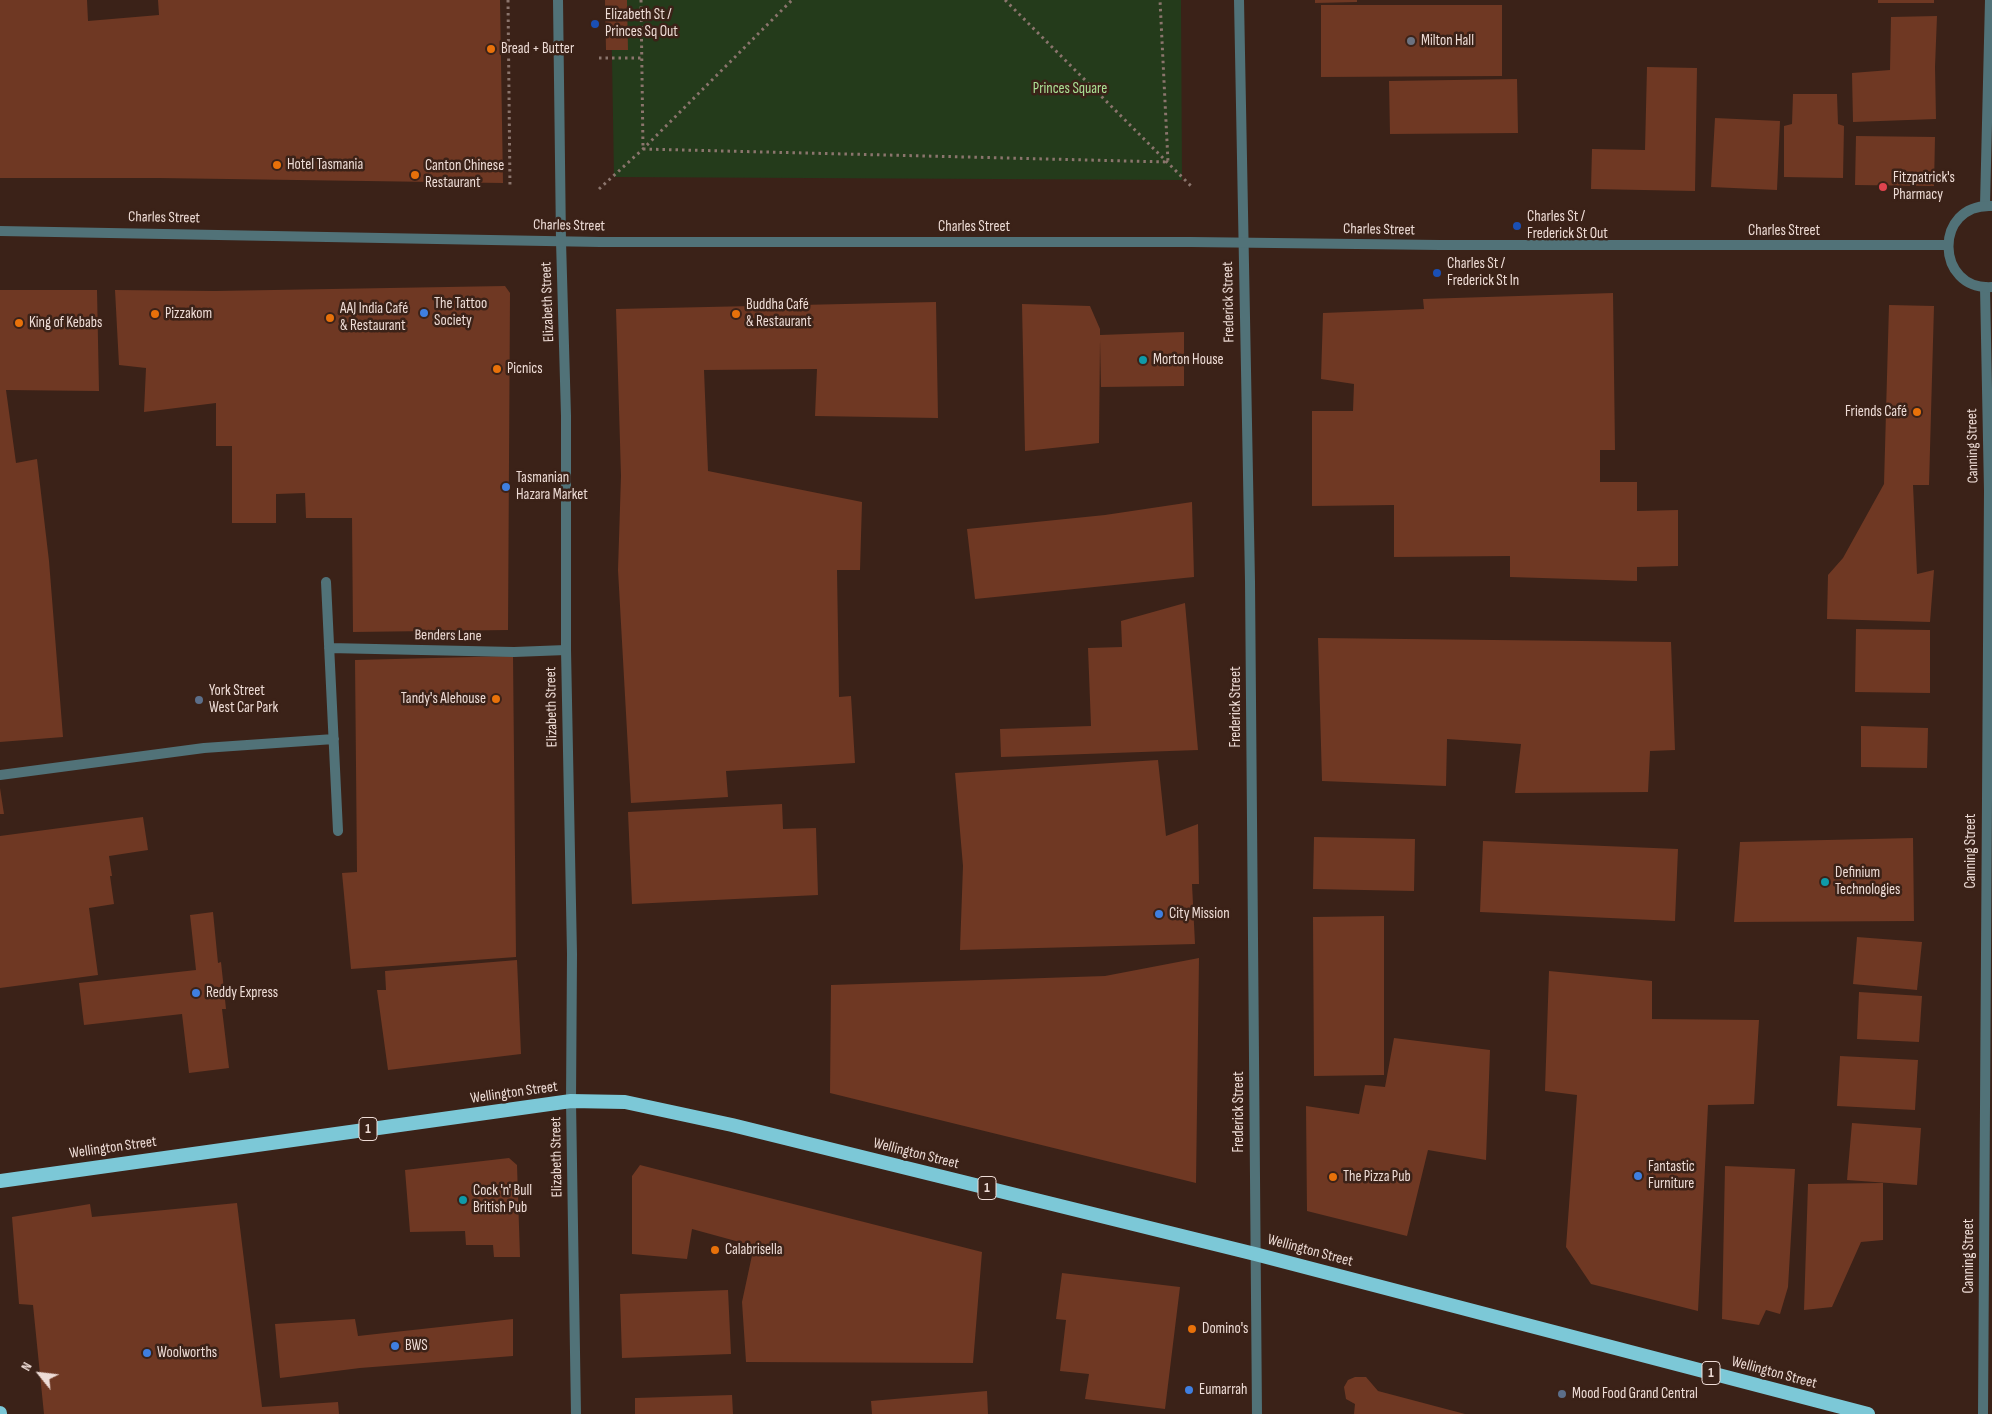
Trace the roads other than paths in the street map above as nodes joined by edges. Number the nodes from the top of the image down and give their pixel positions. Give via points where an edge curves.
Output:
1 (558, 0) edge
2 (1239, 0) edge
3 (1990, 0) edge
4 (1989, 205) edge
5 (0, 231) edge
6 (561, 242) junction
7 (1243, 244) junction
8 (1948, 245) junction
9 (1989, 287) edge
10 (326, 582) dead end
11 (329, 648) junction
12 (566, 650) junction
13 (334, 739) junction
14 (0, 775) edge
15 (338, 831) dead end
16 (571, 1101) junction
17 (0, 1181) edge
18 (1255, 1254) junction
19 (576, 1414) edge
20 (1257, 1414) edge
21 (1868, 1414) edge
22 (1983, 1414) edge

1 - 6 street, Elizabeth Street
2 - 7 street, Frederick Street
3 - 4 street
4 - 8 street via 1963,214 1955,223
5 - 6 street, Charles Street
6 - 7 street, Charles Street
6 - 12 street, Elizabeth Street via 566,416
7 - 8 street, Charles Street
7 - 18 street, Frederick Street via 1250,590
8 - 9 street via 1954,269 1973,284
9 - 22 street, Canning Street
10 - 11 street
11 - 12 street, Benders Lane
11 - 13 street
12 - 16 street, Elizabeth Street via 572,954
13 - 14 street via 204,748
13 - 15 street
16 - 17 highway, Wellington Street / 1
16 - 18 highway, Wellington Street / 1 via 625,1102 712,1121
16 - 19 street, Elizabeth Street
18 - 20 street, Frederick Street
18 - 21 highway, Wellington Street / 1

